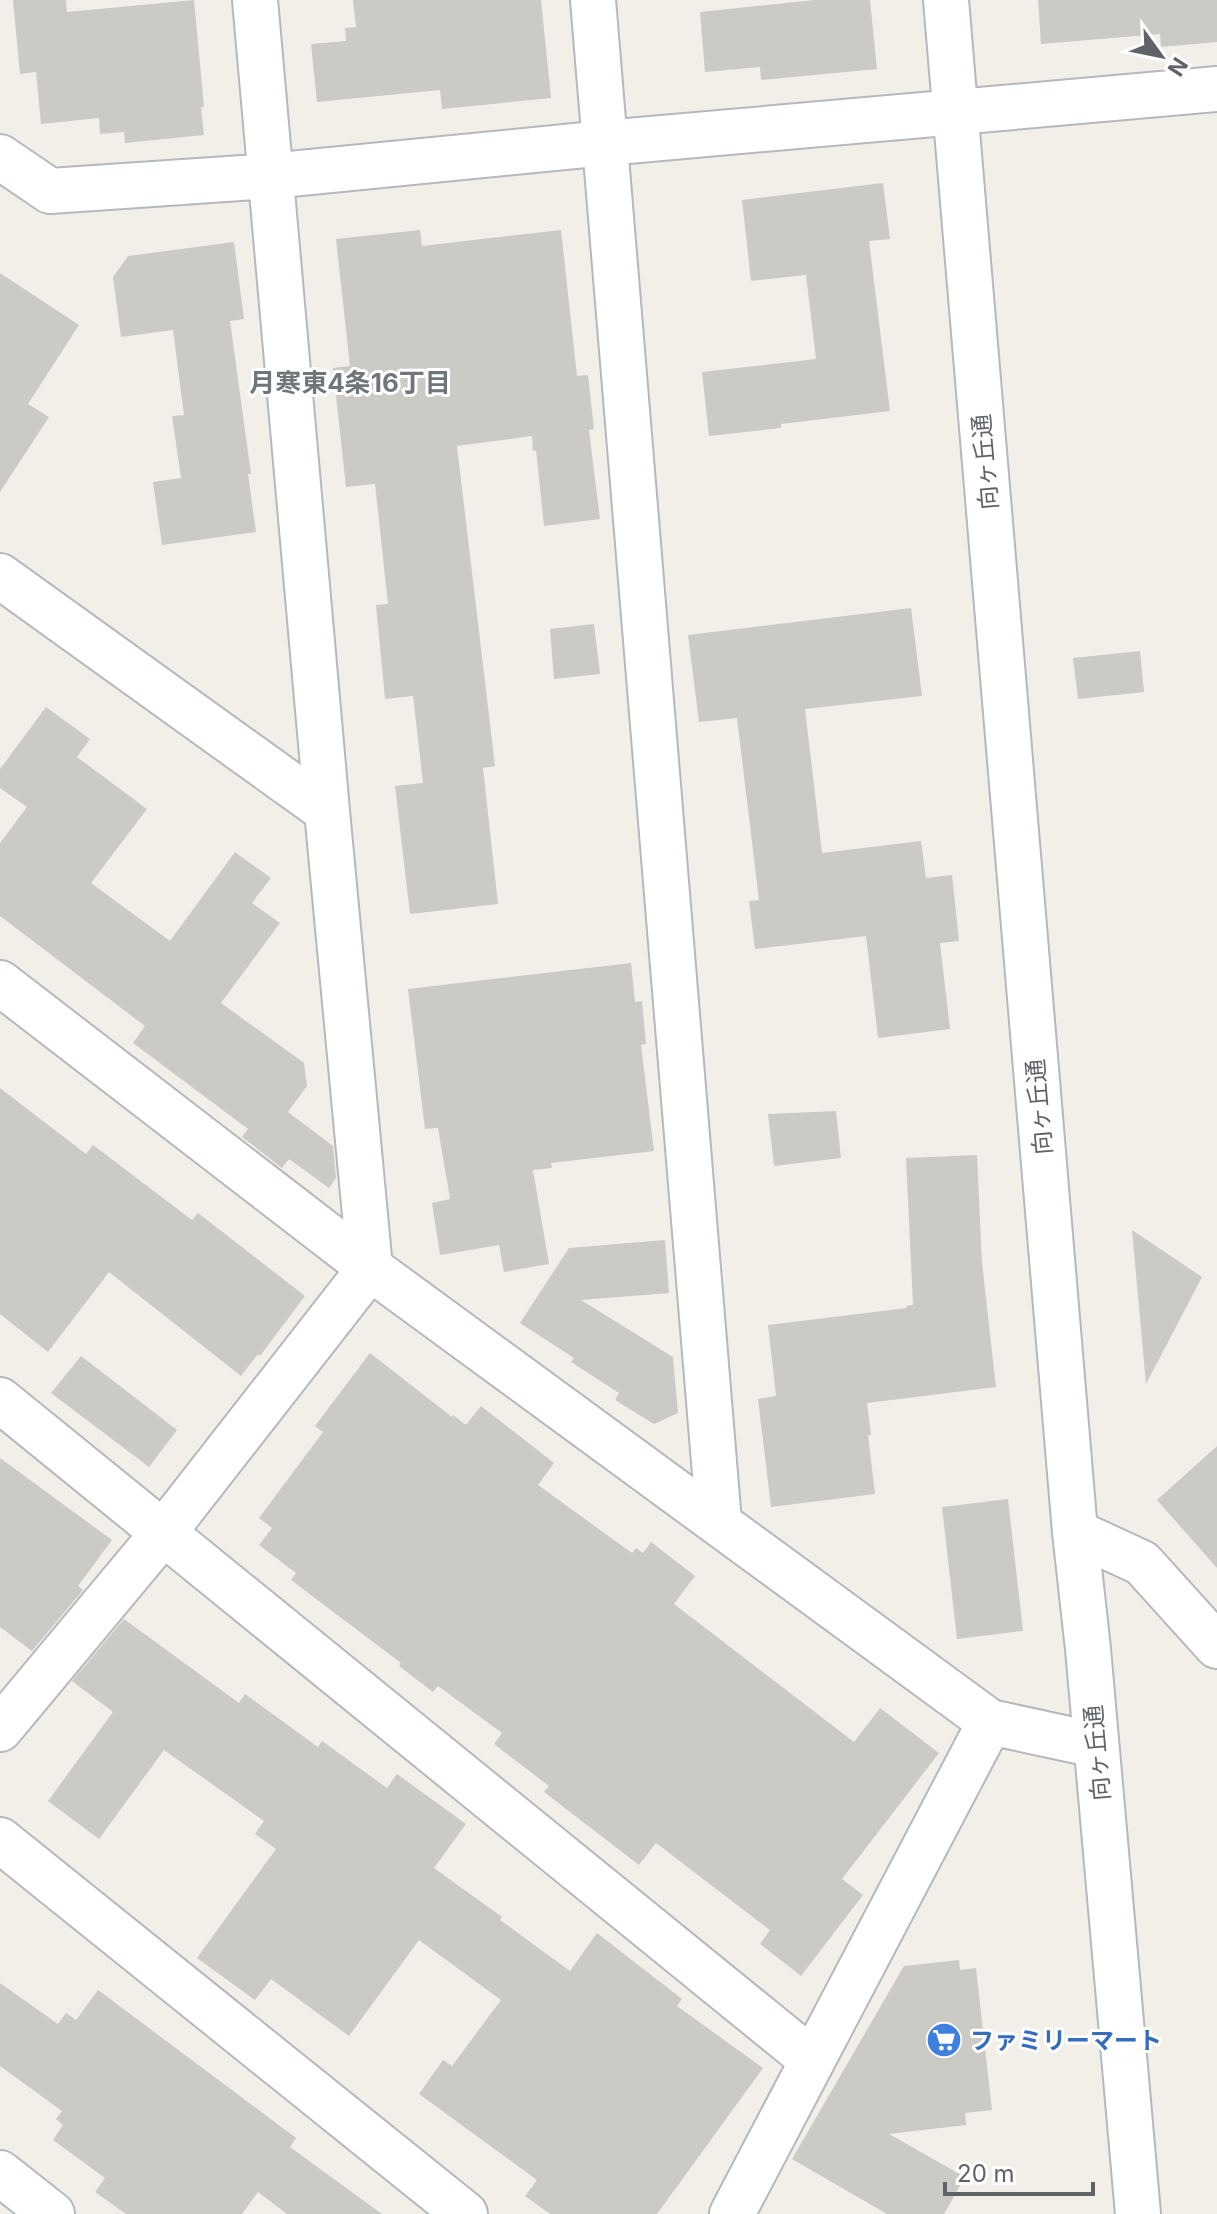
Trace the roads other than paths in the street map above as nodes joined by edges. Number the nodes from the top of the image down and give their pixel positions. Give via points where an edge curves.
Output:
1 (255, 0) edge
2 (593, 0) edge
3 (946, 0) edge
4 (1217, 89) edge
5 (956, 111) junction
6 (605, 143) junction
7 (0, 157) edge
8 (270, 176) junction
9 (0, 576) edge
10 (327, 811) junction
11 (0, 983) edge
12 (370, 1268) junction
13 (0, 1400) edge
14 (719, 1522) junction
15 (164, 1532) junction
16 (1075, 1532) junction
17 (1217, 1646) edge
18 (990, 1722) junction
19 (0, 1729) edge
20 (1096, 1745) junction
21 (0, 1840) edge
22 (812, 2060) junction
23 (0, 2173) edge
24 (745, 2210) edge
25 (52, 2214) edge
26 (465, 2214) edge
27 (1138, 2214) edge

1 - 8 street
2 - 6 street
3 - 5 street, 向ヶ丘通
4 - 5 street
5 - 6 street
5 - 16 street, 向ヶ丘通
6 - 8 street
6 - 14 street
7 - 8 street via 50,191
8 - 10 street
9 - 10 street
10 - 12 street
11 - 12 street
12 - 14 street
12 - 15 street
13 - 15 street
14 - 18 street
15 - 19 street
15 - 22 street
16 - 17 street via 1142,1563
16 - 20 street, 向ヶ丘通
18 - 20 street
18 - 22 street
20 - 27 street, 向ヶ丘通
21 - 26 street
22 - 24 street
23 - 25 street

